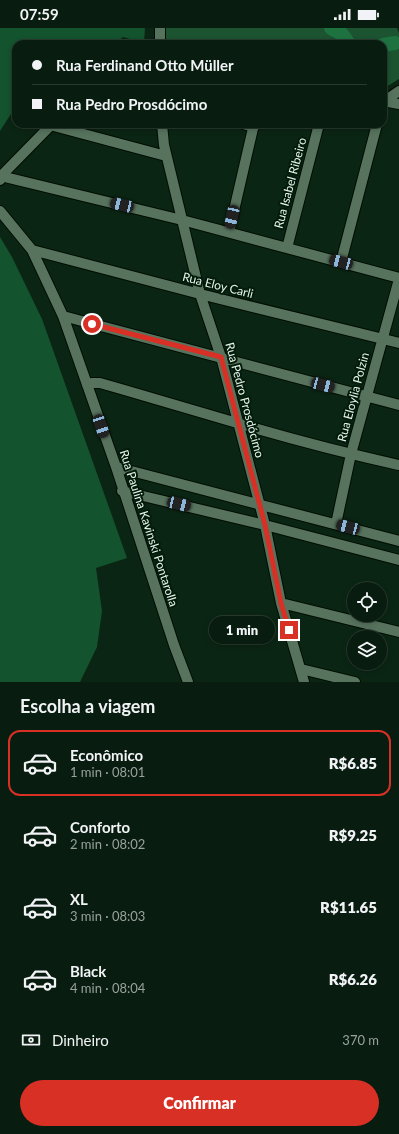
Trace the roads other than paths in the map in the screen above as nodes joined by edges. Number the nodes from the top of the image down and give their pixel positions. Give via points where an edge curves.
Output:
1 (160, 28) edge
2 (160, 40) edge
3 (399, 91) edge
4 (387, 98) edge
5 (387, 102) edge
6 (399, 104) edge
7 (48, 128) edge
8 (62, 128) edge
9 (162, 128) edge
10 (253, 128) edge
11 (318, 128) edge
12 (376, 128) edge
13 (166, 156) junction
14 (1, 178) edge
15 (0, 211) edge
16 (182, 220) junction
17 (229, 232) junction
18 (287, 248) junction
19 (32, 250) junction
20 (341, 262) junction
21 (399, 278) edge
22 (200, 294) junction
23 (63, 316) junction
24 (382, 339) junction
25 (399, 343) edge
26 (221, 357) junction
27 (87, 385) junction
28 (366, 396) junction
29 (399, 405) edge
30 (238, 424) junction
31 (351, 454) junction
32 (399, 465) edge
33 (116, 467) junction
34 (122, 491) junction
35 (259, 505) junction
36 (336, 524) junction
37 (265, 525) junction
38 (399, 541) edge
39 (399, 560) edge
40 (281, 603) junction
41 (399, 632) edge
42 (301, 670) junction
43 (188, 682) edge
44 (304, 682) edge
45 (355, 682) edge

1 - 2 street
3 - 4 street
5 - 6 street
7 - 14 street
8 - 13 street
9 - 13 street, Rua Pedro Prosdócimo
10 - 17 street
11 - 18 street, Rua Isabel Ribeiro
12 - 20 street
13 - 16 street, Rua Pedro Prosdócimo
14 - 16 street
15 - 19 street, Rua Paulina Kavinski Pontarolla
16 - 17 street
16 - 22 street, Rua Pedro Prosdócimo
17 - 18 street
18 - 20 street
19 - 22 street, Rua Eloy Carli
19 - 23 street, Rua Paulina Kavinski Pontarolla
20 - 21 street
21 - 24 street, Rua Eloylia Polzin
22 - 24 street, Rua Eloy Carli
22 - 26 street, Rua Pedro Prosdócimo
23 - 26 street
23 - 27 street, Rua Paulina Kavinski Pontarolla
24 - 25 street, Rua Eloy Carli
24 - 28 street, Rua Eloylia Polzin
26 - 28 street
26 - 30 street, Rua Pedro Prosdócimo
27 - 30 street via 100,383
27 - 33 street, Rua Paulina Kavinski Pontarolla
28 - 29 street
28 - 31 street, Rua Eloylia Polzin
30 - 31 street
30 - 35 street, Rua Pedro Prosdócimo
31 - 32 street
31 - 36 street, Rua Eloylia Polzin
33 - 34 street, Rua Paulina Kavinski Pontarolla
33 - 35 street
34 - 37 street
34 - 43 street, Rua Paulina Kavinski Pontarolla
35 - 36 street
35 - 37 street, Rua Pedro Prosdócimo
36 - 38 street
37 - 39 street
37 - 40 street, Rua Pedro Prosdócimo
40 - 41 street
40 - 42 street, Rua Pedro Prosdócimo
42 - 44 street, Rua Pedro Prosdócimo
42 - 45 street

